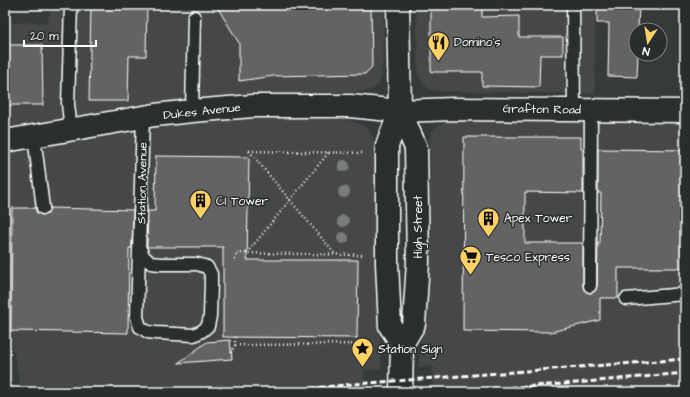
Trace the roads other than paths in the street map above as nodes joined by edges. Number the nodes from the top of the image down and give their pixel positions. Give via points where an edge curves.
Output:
1 (71, 5) edge
2 (398, 5) edge
3 (573, 5) edge
4 (194, 17) dead end
5 (583, 110) junction
6 (192, 111) junction
7 (400, 111) junction
8 (685, 112) edge
9 (144, 118) junction
10 (71, 130) junction
11 (34, 136) junction
12 (5, 141) edge
13 (43, 208) dead end
14 (140, 249) junction
15 (590, 286) dead end
16 (685, 294) edge
17 (626, 299) dead end
18 (402, 344) junction
19 (401, 392) edge

1 - 10 lane via 68,104
2 - 7 street, High Street
3 - 5 lane
4 - 6 lane
5 - 7 street, Grafton Road
5 - 8 street, Grafton Road
5 - 15 lane
6 - 7 street, Dukes Avenue via 253,106 350,106
6 - 9 street, Dukes Avenue
7 - 18 street, High Street via 388,146 387,263 390,326
7 - 18 street, High Street via 416,148 418,169 418,262 414,324
9 - 10 street, Dukes Avenue
9 - 14 lane, Station Avenue
10 - 11 street, Dukes Avenue
11 - 12 street, Dukes Avenue
11 - 13 lane
14 - 14 lane, Station Avenue via 151,263 197,264 207,267 211,274 210,316 208,326 202,331 194,335 156,334 140,327 137,317
16 - 17 lane
18 - 19 street, High Street

